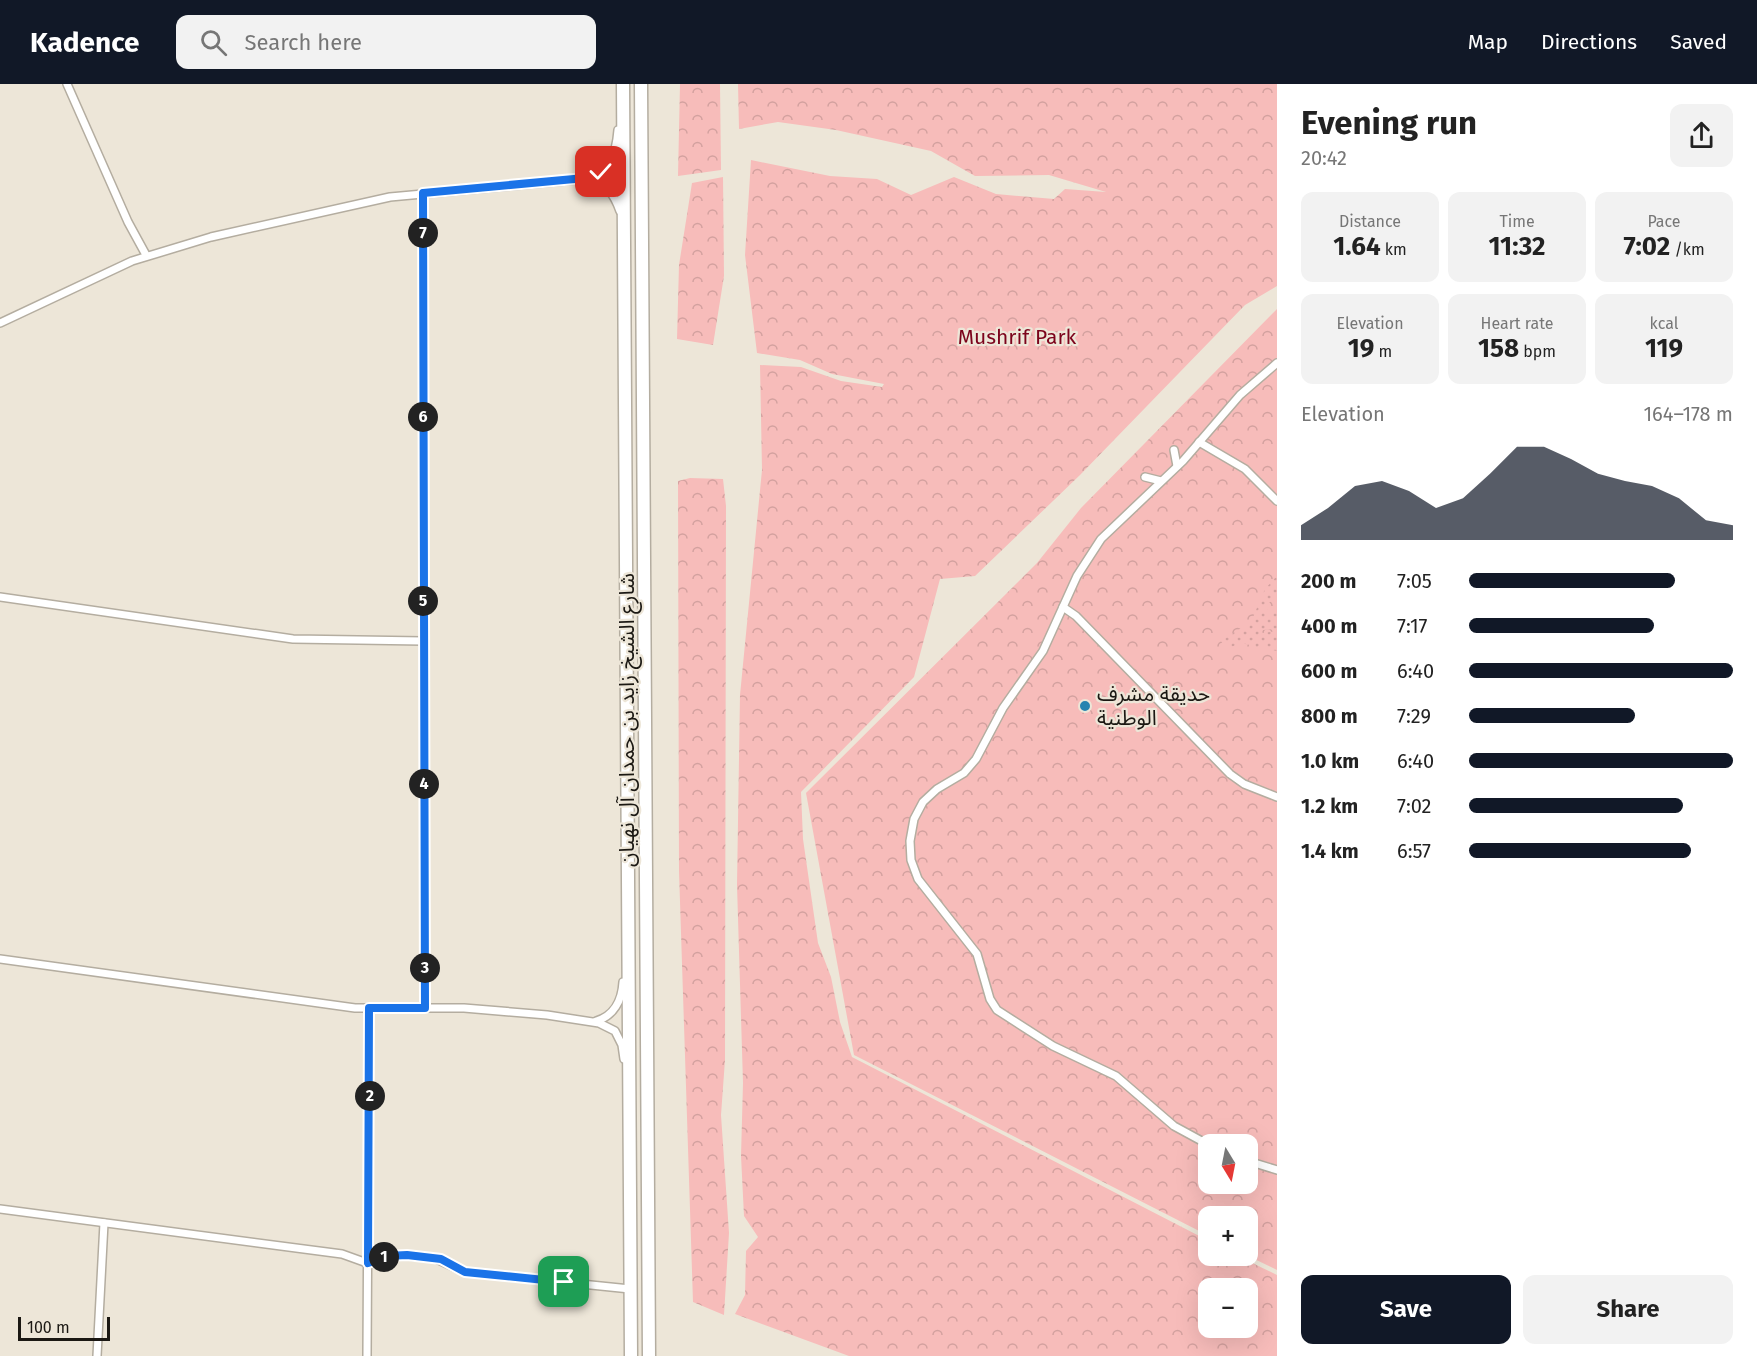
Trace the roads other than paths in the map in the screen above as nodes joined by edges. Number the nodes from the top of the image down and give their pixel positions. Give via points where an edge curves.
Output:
1 (67, 84) edge
2 (641, 84) edge
3 (624, 88) edge
4 (585, 178) junction
5 (423, 193) junction
6 (624, 222) junction
7 (146, 255) junction
8 (0, 323) edge
9 (1277, 363) edge
10 (1199, 442) junction
11 (1174, 450) dead end
12 (1178, 466) junction
13 (1145, 477) dead end
14 (1161, 481) junction
15 (1277, 501) edge
16 (0, 597) edge
17 (1063, 607) junction
18 (423, 641) junction
19 (1277, 796) edge
20 (628, 941) junction
21 (0, 959) edge
22 (369, 1008) junction
23 (425, 1008) junction
24 (590, 1021) junction
25 (629, 1082) junction
26 (1198, 1139) edge
27 (1258, 1164) edge
28 (1277, 1170) edge
29 (0, 1209) edge
30 (104, 1223) junction
31 (368, 1263) junction
32 (630, 1289) junction
33 (97, 1356) edge
34 (367, 1356) edge
35 (631, 1356) edge
36 (649, 1356) edge

1 - 7 street
2 - 36 highway, شارع الشيخ زايد بن حمدان آل نهيان
3 - 4 street via 613,159 601,172
3 - 6 highway, شارع الشيخ زايد بن حمدان آل نهيان
4 - 5 street
4 - 6 street via 610,190
5 - 7 street via 341,206
5 - 18 street
6 - 20 highway, شارع الشيخ زايد بن حمدان آل نهيان
7 - 8 street
9 - 10 street via 1229,406
10 - 12 street
10 - 15 street via 1245,469
11 - 12 street
12 - 14 street
13 - 14 street
14 - 17 street via 1101,539 1084,563
16 - 18 street via 293,639
17 - 19 street via 1234,777
17 - 26 street via 1043,651 1003,708 973,763 932,793 920,807 909,841 913,867 925,890 977,954 990,999 998,1010 1053,1046 1124,1081 1174,1126
18 - 23 street
20 - 24 street via 618,1002 604,1018
20 - 25 highway, شارع الشيخ زايد بن حمدان آل نهيان
21 - 22 street
22 - 23 street
22 - 31 street
23 - 24 street via 496,1010
24 - 25 street via 608,1026 620,1038
25 - 32 highway, شارع الشيخ زايد بن حمدان آل نهيان
27 - 28 street
29 - 30 street
30 - 31 street via 342,1254
30 - 33 street
31 - 32 street via 387,1256 407,1255 441,1259 465,1272
31 - 34 street
32 - 35 highway, شارع الشيخ زايد بن حمدان آل نهيان

